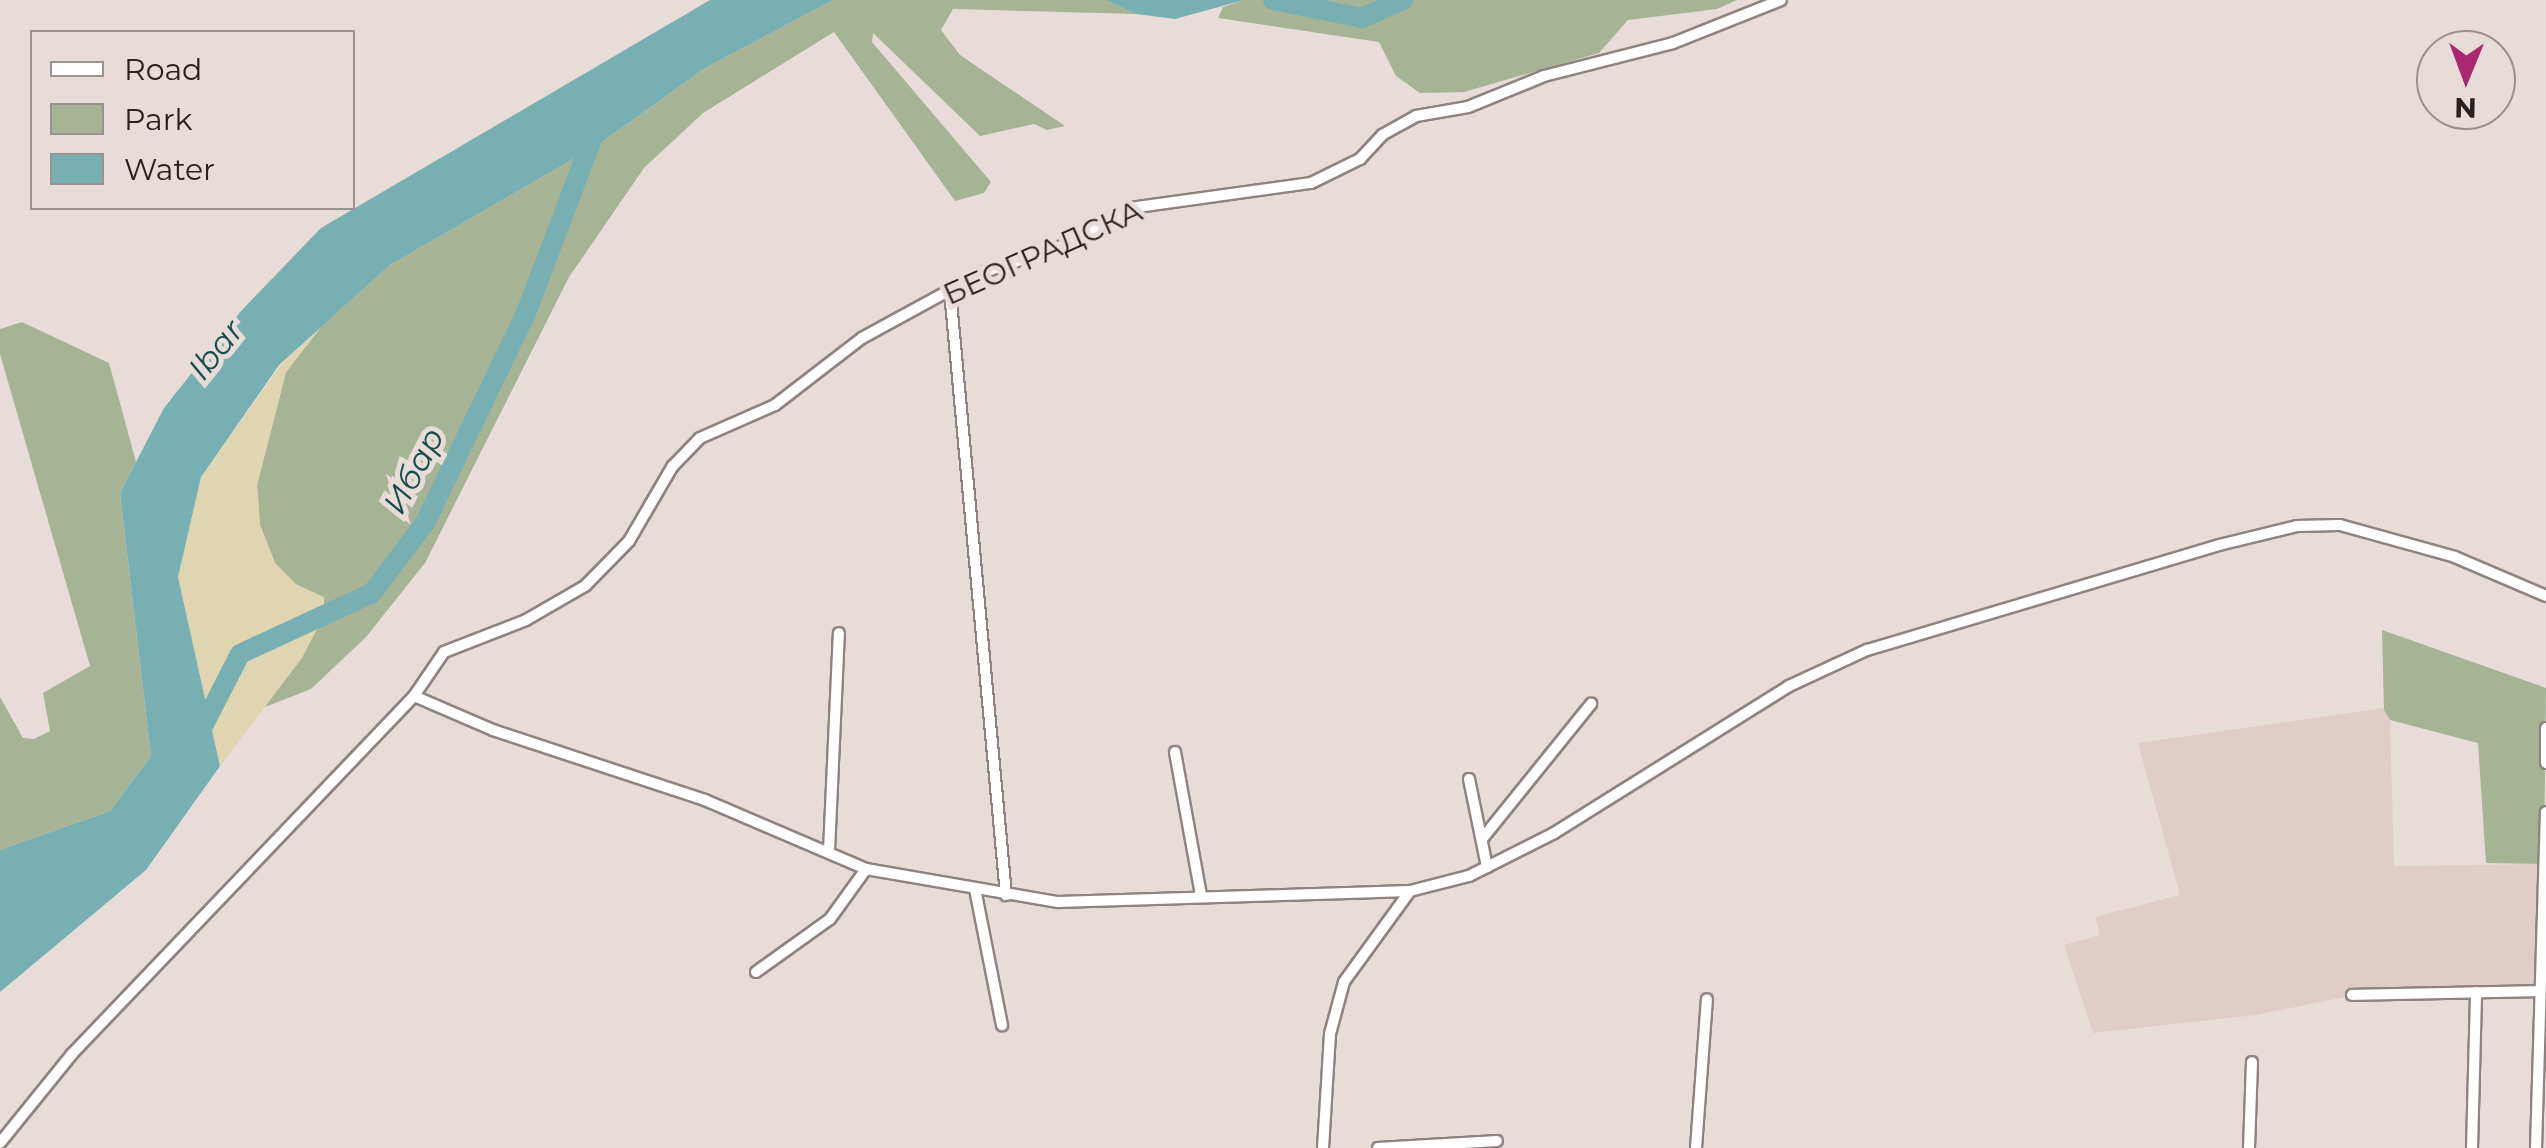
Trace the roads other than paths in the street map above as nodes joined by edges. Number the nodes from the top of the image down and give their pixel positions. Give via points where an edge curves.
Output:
1 (1781, 0) edge
2 (950, 291) junction
3 (2546, 596) edge
4 (839, 634) dead end
5 (414, 696) junction
6 (1591, 704) dead end
7 (2546, 728) edge
8 (1175, 752) dead end
9 (2546, 762) edge
10 (1469, 780) dead end
11 (2546, 812) edge
12 (1482, 839) junction
13 (829, 851) junction
14 (1487, 867) junction
15 (866, 869) junction
16 (975, 888) junction
17 (1410, 891) junction
18 (1006, 895) junction
19 (1201, 895) junction
20 (756, 972) dead end
21 (2476, 992) junction
22 (2352, 995) dead end
23 (2541, 997) edge
24 (1707, 999) dead end
25 (1002, 1025) dead end
26 (2252, 1062) dead end
27 (1496, 1141) dead end
28 (0, 1143) edge
29 (2539, 1143) edge
30 (1323, 1148) edge
31 (1378, 1148) edge
32 (1696, 1148) edge
33 (2249, 1148) edge
34 (2472, 1148) edge

1 - 2 street, БЕОГРАДСКА via 1673,43 1544,76 1468,108 1416,116 1382,135 1360,159 1311,184 1130,208 1060,247 1008,262
2 - 5 street, БЕОГРАДСКА via 853,344 774,405 687,447 629,541 586,586 526,620 444,652
2 - 18 street
3 - 14 street via 2455,557 2340,525 2297,526 2220,545 1867,650 1789,686 1626,791
4 - 13 street
5 - 13 street
5 - 28 street, БЕОГРАДСКА via 72,1054
6 - 12 street
7 - 9 street
8 - 19 street
10 - 12 street
11 - 23 street
12 - 14 street
13 - 15 street
14 - 17 street
15 - 16 street
15 - 20 street via 830,919
16 - 18 street
16 - 25 street
17 - 19 street
17 - 30 street via 1344,982 1330,1034
18 - 19 street via 1058,902
21 - 22 street
21 - 23 street
21 - 34 street
23 - 29 street
24 - 32 street
26 - 33 street
27 - 31 street

